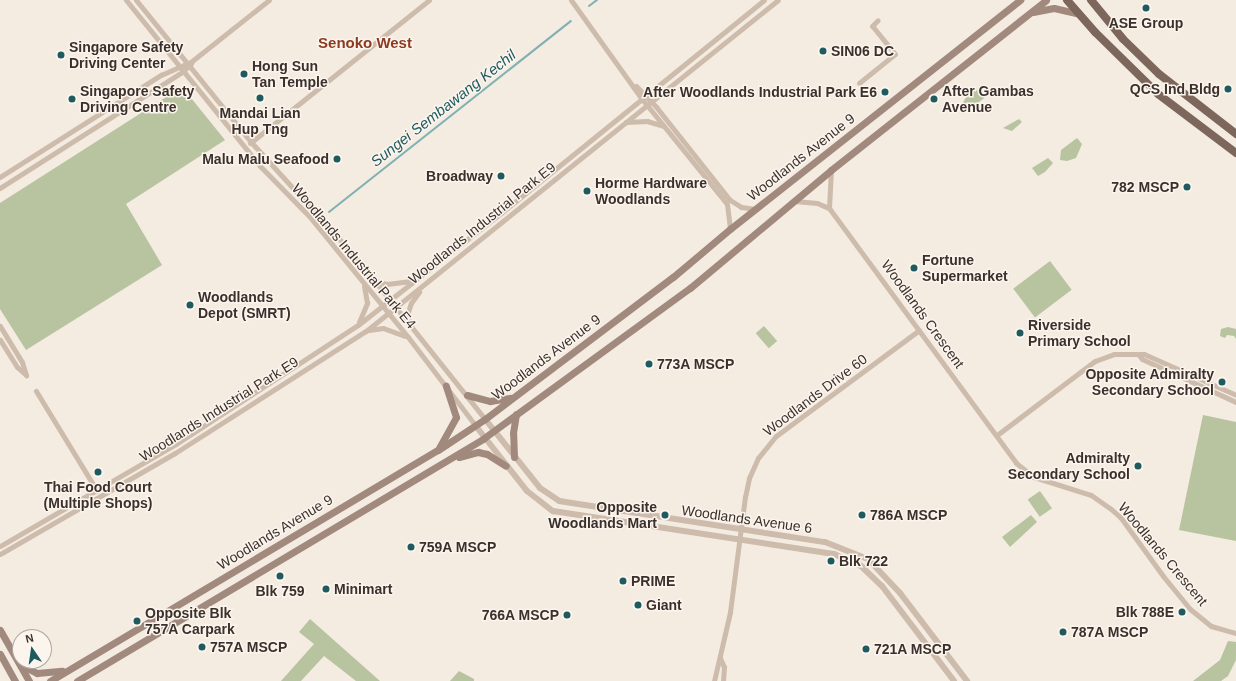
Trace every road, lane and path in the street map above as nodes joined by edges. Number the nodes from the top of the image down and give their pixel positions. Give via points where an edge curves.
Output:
1 (126, 0) edge
2 (136, 0) edge
3 (269, 0) edge
4 (429, 0) edge
5 (571, 0) edge
6 (764, 0) edge
7 (778, 0) edge
8 (1020, 0) edge
9 (1046, 0) edge
10 (1067, 0) edge
11 (1091, 0) edge
12 (142, 7) junction
13 (136, 13) junction
14 (1028, 14) junction
15 (1079, 14) junction
16 (878, 20) dead end
17 (172, 44) junction
18 (165, 50) junction
19 (190, 63) junction
20 (177, 66) junction
21 (182, 72) junction
22 (859, 84) dead end
23 (206, 86) junction
24 (198, 91) junction
25 (644, 97) junction
26 (649, 103) junction
27 (233, 119) junction
28 (626, 122) junction
29 (226, 125) junction
30 (664, 126) junction
31 (1236, 134) edge
32 (251, 142) junction
33 (245, 147) junction
34 (1236, 153) edge
35 (832, 170) junction
36 (0, 177) edge
37 (0, 188) edge
38 (794, 201) junction
39 (829, 208) junction
40 (757, 209) junction
41 (730, 229) junction
42 (375, 281) junction
43 (414, 281) junction
44 (362, 282) junction
45 (426, 284) junction
46 (391, 300) junction
47 (382, 307) junction
48 (397, 307) junction
49 (388, 314) junction
50 (358, 325) junction
51 (411, 325) junction
52 (0, 326) edge
53 (919, 330) junction
54 (366, 331) junction
55 (408, 337) junction
56 (0, 340) edge
57 (1138, 354) junction
58 (297, 366) junction
59 (301, 373) junction
60 (446, 386) junction
61 (36, 391) dead end
62 (467, 395) junction
63 (1236, 395) edge
64 (512, 398) junction
65 (1236, 402) edge
66 (516, 414) junction
67 (485, 419) junction
68 (475, 426) junction
69 (494, 431) junction
70 (997, 435) junction
71 (484, 438) junction
72 (438, 450) junction
73 (514, 456) junction
74 (447, 461) junction
75 (506, 466) junction
76 (97, 492) junction
77 (741, 528) junction
78 (739, 542) junction
79 (0, 546) edge
80 (0, 554) edge
81 (0, 630) edge
82 (1236, 633) edge
83 (12, 651) edge
84 (0, 654) edge
85 (720, 658) junction
86 (5, 663) junction
87 (22, 669) edge
88 (29, 669) edge
89 (70, 669) junction
90 (9, 681) edge
91 (16, 681) edge
92 (29, 681) edge
93 (50, 681) edge
94 (77, 681) edge
95 (714, 681) edge
96 (723, 681) edge
97 (954, 681) edge
98 (967, 681) edge

1 - 13 street, Woodlands Industrial Park E4
2 - 12 street, Woodlands Industrial Park E4
3 - 19 street
4 - 32 street
5 - 25 street
6 - 25 street, Woodlands Industrial Park E9
7 - 26 street, Woodlands Industrial Park E9
8 - 40 main road, Woodlands Avenue 9
9 - 14 main road, Woodlands Avenue 9
10 - 15 main road
11 - 31 main road via 1124,39 1159,74
12 - 13 street
12 - 17 street, Woodlands Industrial Park E4
13 - 18 street, Woodlands Industrial Park E4
14 - 15 main road via 1054,8
14 - 35 main road, Woodlands Avenue 9
15 - 34 main road via 1158,94
16 - 22 street via 872,26 895,54
17 - 18 street
17 - 19 street, Woodlands Industrial Park E4
18 - 20 street, Woodlands Industrial Park E4
19 - 20 street
19 - 21 street
19 - 23 street, Woodlands Industrial Park E4
20 - 21 street, Woodlands Industrial Park E4
20 - 36 street
21 - 24 street, Woodlands Industrial Park E4
21 - 37 street
23 - 24 street
23 - 27 street, Woodlands Industrial Park E4
24 - 29 street, Woodlands Industrial Park E4
25 - 26 street
25 - 43 street, Woodlands Industrial Park E9
26 - 28 street, Woodlands Industrial Park E9
26 - 30 street
26 - 40 street via 730,200
27 - 29 street
27 - 32 street, Woodlands Industrial Park E4
28 - 30 street via 647,122
28 - 45 street, Woodlands Industrial Park E9
29 - 33 street, Woodlands Industrial Park E4
30 - 41 street via 727,204
32 - 33 street
32 - 42 street, Woodlands Industrial Park E4
33 - 44 street, Woodlands Industrial Park E4 via 309,216
35 - 38 main road, Woodlands Avenue 9
35 - 39 street
38 - 39 street via 817,203
38 - 66 main road, Woodlands Avenue 9 via 690,288
39 - 53 street, Woodlands Crescent
40 - 41 main road, Woodlands Avenue 9
41 - 64 main road, Woodlands Avenue 9 via 673,277
42 - 43 street via 387,284
42 - 46 street, Woodlands Industrial Park E4
43 - 46 street, Woodlands Industrial Park E9
44 - 47 street, Woodlands Industrial Park E4
44 - 50 street via 367,303
45 - 48 street, Woodlands Industrial Park E9
45 - 51 street via 411,303 407,315
46 - 47 street, Woodlands Industrial Park E9
46 - 48 street, Woodlands Industrial Park E4
47 - 49 street, Woodlands Industrial Park E4
47 - 50 street, Woodlands Industrial Park E9
48 - 49 street, Woodlands Industrial Park E9
48 - 51 street, Woodlands Industrial Park E4
49 - 54 street, Woodlands Industrial Park E9
49 - 55 street, Woodlands Industrial Park E4
50 - 58 street, Woodlands Industrial Park E9
51 - 62 street, Woodlands Industrial Park E4
52 - 56 street via 22,362 26,374 17,367
53 - 70 street, Woodlands Crescent
53 - 77 street, Woodlands Drive 60 via 776,436 765,448 748,478
54 - 55 street via 383,328
54 - 59 street, Woodlands Industrial Park E9
55 - 60 street, Woodlands Industrial Park E4
57 - 63 street via 1144,354
57 - 65 street via 1142,359
57 - 70 street via 1114,354 1095,361
58 - 59 street
58 - 76 street, Woodlands Industrial Park E9
59 - 80 street, Woodlands Industrial Park E9 via 175,453
60 - 68 street, Woodlands Industrial Park E4
60 - 72 main road via 456,417
61 - 76 street
62 - 64 main road via 490,401
62 - 67 street, Woodlands Industrial Park E4
64 - 67 main road, Woodlands Avenue 9
66 - 69 main road, Woodlands Avenue 9
66 - 73 main road
67 - 68 main road, Woodlands Avenue 9
67 - 69 street, Woodlands Industrial Park E4
68 - 71 street, Woodlands Industrial Park E4
68 - 72 main road, Woodlands Avenue 9
69 - 71 main road, Woodlands Avenue 9
69 - 73 street, Woodlands Avenue 6
70 - 82 street, Woodlands Crescent via 1016,463 1034,477 1091,495 1111,509 1121,518 1190,609 1211,626
71 - 74 main road, Woodlands Avenue 9
71 - 75 street, Woodlands Avenue 6
72 - 89 main road, Woodlands Avenue 9
73 - 77 street, Woodlands Avenue 6 via 540,488 559,501
74 - 75 main road via 478,452 487,454
74 - 94 main road, Woodlands Avenue 9
75 - 78 street, Woodlands Avenue 6 via 527,491 553,511
76 - 79 street, Woodlands Industrial Park E9
77 - 78 street, Woodlands Drive 60
77 - 98 street, Woodlands Avenue 6 via 825,542 868,559 900,593
78 - 85 street, Woodlands Drive 60
78 - 97 street, Woodlands Avenue 6 via 834,554 861,566 882,586
81 - 83 main road
84 - 86 main road
85 - 95 street
85 - 96 street via 724,668
86 - 90 main road
86 - 91 main road
87 - 92 main road
88 - 89 main road via 36,673 57,673
89 - 93 main road, Woodlands Avenue 9

